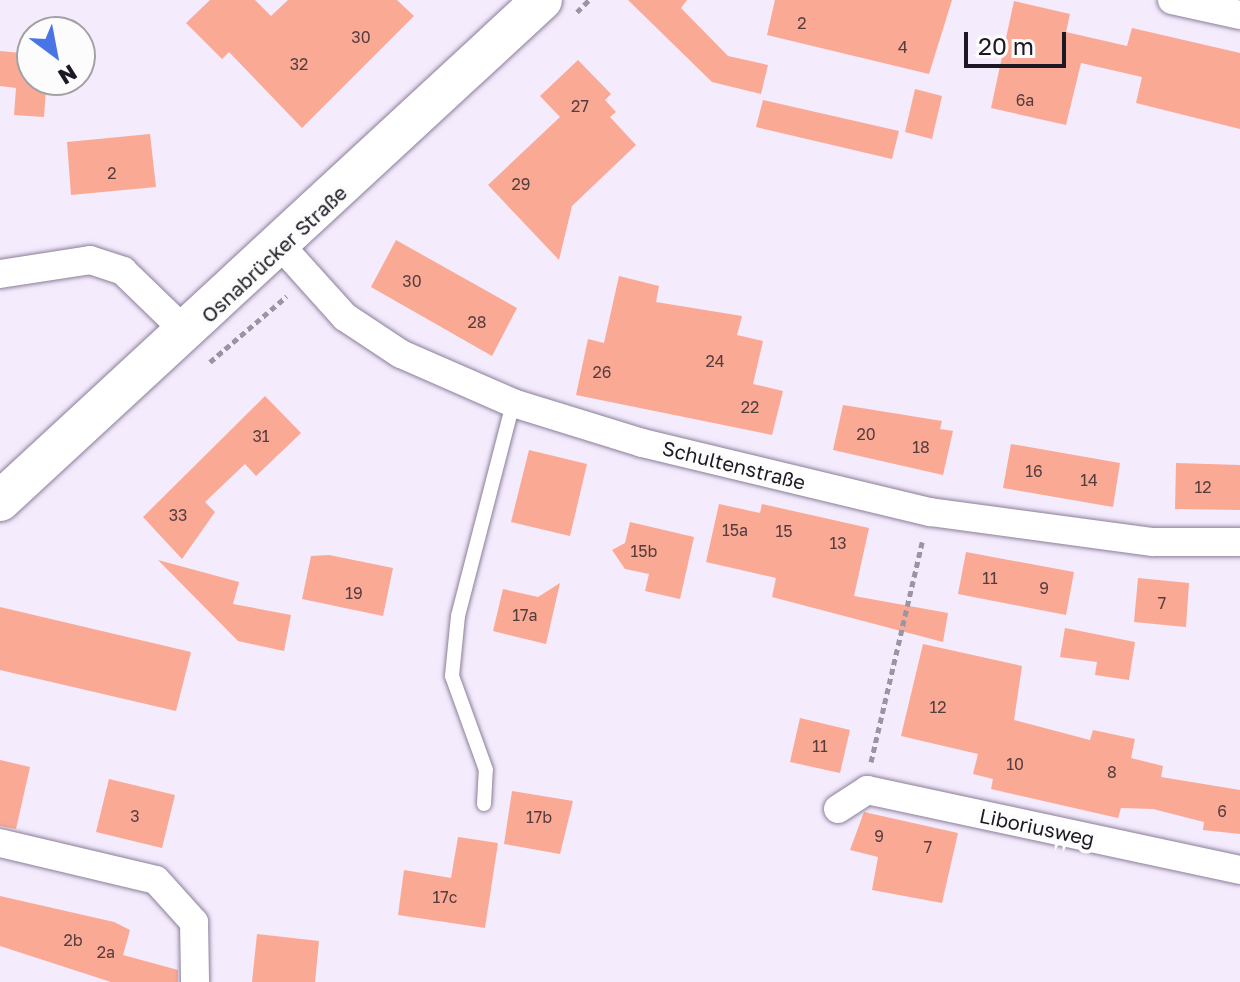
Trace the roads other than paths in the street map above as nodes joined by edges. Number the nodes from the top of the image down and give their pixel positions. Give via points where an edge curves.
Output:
1 (542, 0) edge
2 (1172, 0) edge
3 (1240, 15) edge
4 (281, 246) junction
5 (0, 274) edge
6 (188, 334) junction
7 (513, 403) junction
8 (0, 501) edge
9 (1240, 542) edge
10 (484, 804) dead end
11 (838, 809) dead end
12 (0, 843) edge
13 (1240, 870) edge
14 (195, 982) edge

1 - 4 main road, Osnabrücker Straße
2 - 3 street
4 - 6 main road, Osnabrücker Straße
4 - 7 street, Schultenstraße via 345,317 401,354
5 - 6 street via 90,260 123,271
6 - 8 main road, Osnabrücker Straße
7 - 9 street, Schultenstraße via 642,443 930,512 1153,542
7 - 10 lane via 458,616 452,676 486,770
11 - 13 street, Liboriusweg via 867,790
12 - 14 street via 156,880 194,922

